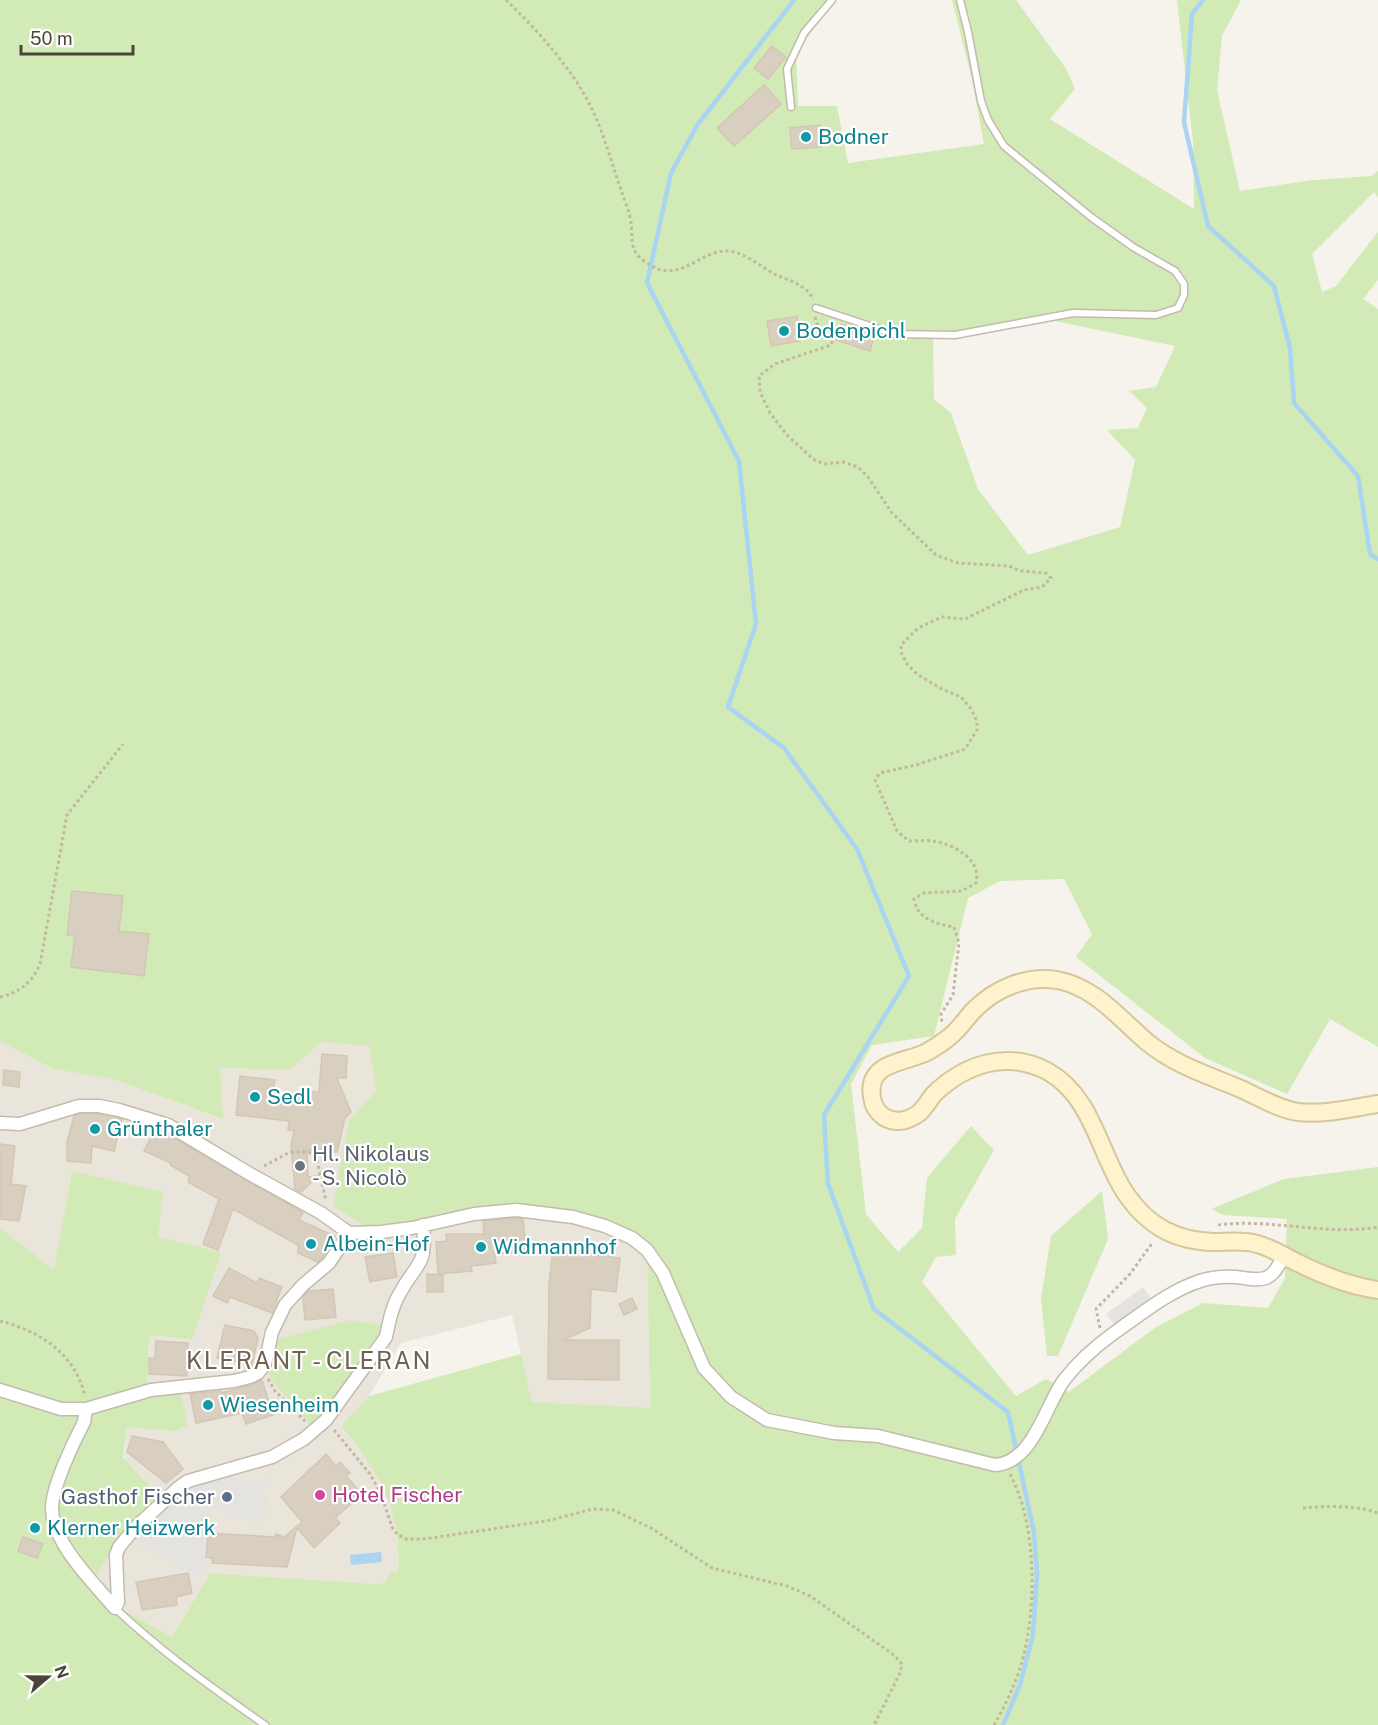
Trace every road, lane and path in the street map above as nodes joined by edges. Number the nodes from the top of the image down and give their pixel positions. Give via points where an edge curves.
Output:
1 (506, 0) edge
2 (832, 0) edge
3 (960, 0) edge
4 (791, 107) dead end
5 (816, 308) junction
6 (123, 744) dead end
7 (0, 998) edge
8 (951, 1036) junction
9 (1378, 1104) edge
10 (0, 1123) edge
11 (250, 1174) junction
12 (321, 1213) junction
13 (423, 1225) junction
14 (1214, 1226) dead end
15 (1378, 1227) edge
16 (1161, 1230) junction
17 (349, 1233) junction
18 (1283, 1256) junction
19 (1378, 1290) edge
20 (0, 1321) edge
21 (1103, 1341) junction
22 (262, 1369) junction
23 (0, 1390) edge
24 (86, 1409) junction
25 (326, 1420) junction
26 (314, 1431) junction
27 (1009, 1463) junction
28 (1303, 1508) dead end
29 (1378, 1513) edge
30 (115, 1608) junction
31 (265, 1725) edge
32 (874, 1725) edge
33 (994, 1725) edge

1 - 5 path via 529,22 592,107 631,223 636,255 658,270 674,270 728,251 754,260 806,289
2 - 4 lane via 804,33 787,69
3 - 5 lane via 981,101 1004,146 1090,217 1175,272 1184,284 1184,296 1178,308 1156,315 1073,313 955,335 894,334
5 - 8 path via 818,327 831,345 775,364 759,376 760,392 770,413 788,435 813,459 858,467 892,513 936,555 958,563 1046,573 1051,578 1042,587 1024,590 965,619 942,617 918,628 901,645 907,664 918,675 961,697 977,721 977,730 965,749 880,773 875,780 897,831 909,841 934,841 963,852 978,875 976,883 962,891 924,893 914,899 922,916 954,927 959,943 953,995 941,1014 942,1027
6 - 7 path via 68,815 36,975 20,990
8 - 9 street via 994,993 1014,983 1056,980 1082,988 1104,1002 1167,1056 1276,1106 1319,1113
8 - 16 street via 926,1053 882,1068 871,1089 876,1111 896,1122 907,1120 970,1068 993,1061 1036,1066 1075,1094 1125,1192
10 - 11 street via 20,1124 80,1106 119,1110 168,1125
11 - 12 street
11 - 12 path via 290,1152 309,1152 316,1160 326,1200
12 - 17 street
13 - 17 street
13 - 25 street via 425,1248 420,1264 400,1291 386,1337
13 - 27 street via 516,1210 573,1216 605,1226 647,1250 663,1273 704,1368 730,1397 767,1419 834,1433 878,1436 986,1464
14 - 15 path via 1236,1223 1338,1229
16 - 18 street via 1184,1239 1258,1244
16 - 21 path via 1130,1274 1096,1309
17 - 22 street via 329,1263 285,1305 272,1332
18 - 19 street via 1328,1277
18 - 21 street via 1279,1267 1264,1279 1224,1277 1197,1282
20 - 24 path via 25,1329 61,1351 80,1381
21 - 27 street via 1063,1382 1025,1450
22 - 24 street via 234,1381 151,1390
22 - 26 path via 275,1391
23 - 24 street via 61,1408
24 - 30 street via 55,1493 53,1519 72,1556
25 - 26 street
25 - 32 path via 370,1474 392,1527 405,1539 509,1527 593,1509 613,1510 651,1528 712,1568 787,1586 810,1596 902,1664
26 - 30 street via 272,1457 196,1478 178,1488 119,1546
27 - 33 path via 1031,1540 1029,1629 1021,1665
28 - 29 path via 1368,1509
30 - 31 lane via 140,1632

